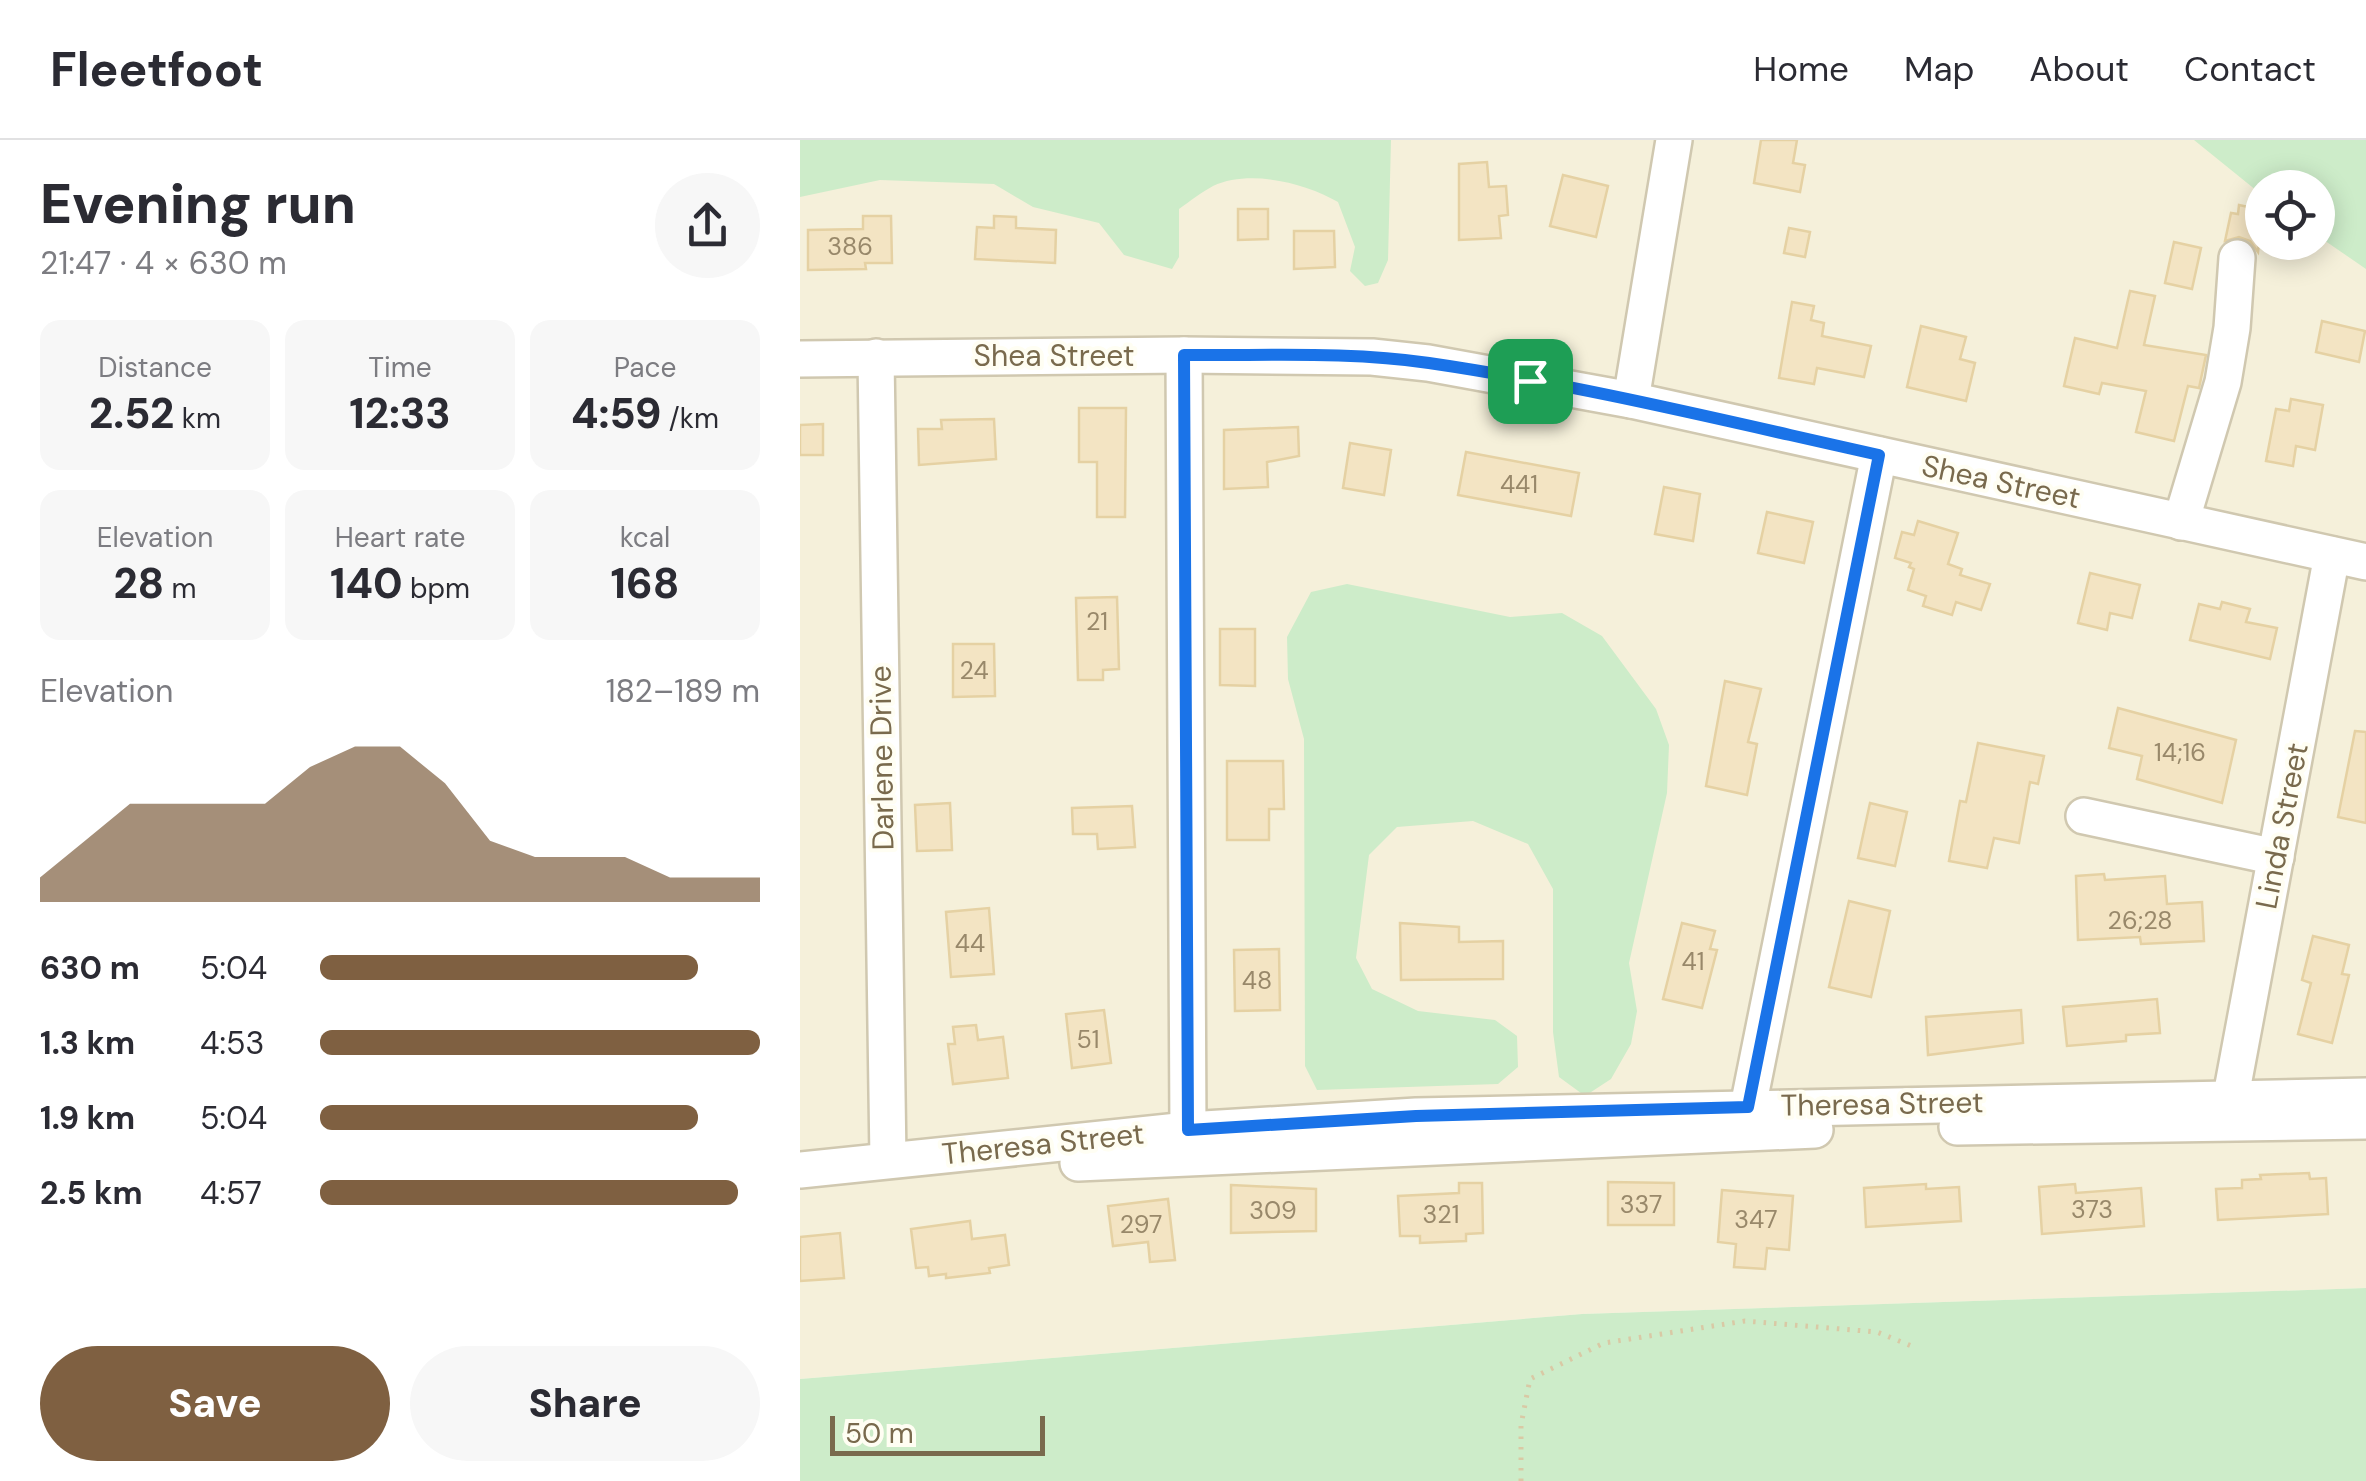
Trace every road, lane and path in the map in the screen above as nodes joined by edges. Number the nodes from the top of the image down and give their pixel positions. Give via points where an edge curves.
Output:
1 (1674, 140) edge
2 (2238, 258) dead end
3 (1184, 355) junction
4 (876, 357) junction
5 (800, 359) edge
6 (1631, 400) junction
7 (1879, 455) junction
8 (2181, 522) junction
9 (2349, 559) edge
10 (2084, 816) dead end
11 (2276, 857) junction
12 (2231, 1096) junction
13 (2366, 1096) edge
14 (1748, 1107) junction
15 (2366, 1121) edge
16 (1188, 1130) junction
17 (888, 1160) junction
18 (800, 1170) edge
19 (800, 1189) edge
20 (1914, 1347) dead end
21 (1520, 1481) edge

1 - 6 street
2 - 8 street via 2228,358
3 - 4 street, Shea Street
3 - 6 street, Shea Street via 1428,363
3 - 16 street
4 - 5 street, Shea Street
4 - 17 street, Darlene Drive
6 - 7 street, Shea Street
7 - 8 street, Shea Street
7 - 14 street
8 - 9 street, Shea Street
9 - 11 street, Linda Street
10 - 11 street
11 - 12 street, Linda Street
12 - 13 street, Theresa Street
12 - 14 street, Theresa Street
14 - 16 street, Theresa Street
15 - 19 street via 1572,1138 1042,1165
16 - 17 street, Theresa Street
17 - 18 street, Theresa Street
20 - 21 path via 1876,1332 1744,1320 1604,1343 1530,1380

